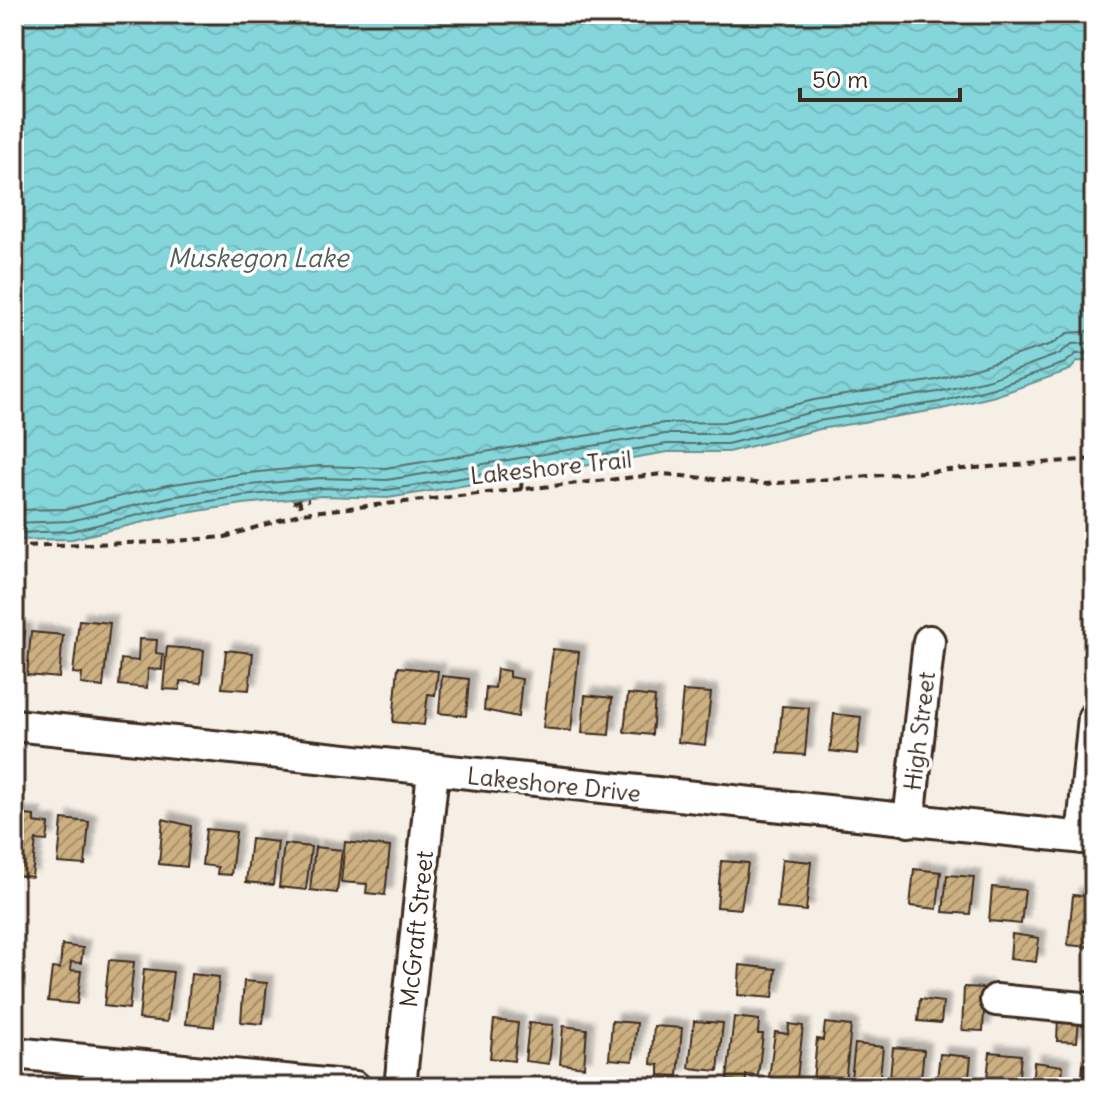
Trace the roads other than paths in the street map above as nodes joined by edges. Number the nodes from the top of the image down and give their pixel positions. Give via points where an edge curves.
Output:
1 (929, 641) dead end
2 (1094, 717) edge
3 (14, 725) edge
4 (433, 771) junction
5 (909, 821) junction
6 (1088, 839) edge
7 (996, 1000) dead end
8 (1094, 1009) edge
9 (14, 1053) edge
10 (198, 1078) edge
11 (355, 1087) edge
12 (400, 1087) edge

1 - 5 street, High Street
2 - 6 street
3 - 4 street, Lakeshore Drive
4 - 5 street, Lakeshore Drive
4 - 12 street, McGraft Street
5 - 6 street, Lakeshore Drive
7 - 8 street
9 - 10 street
10 - 11 street

